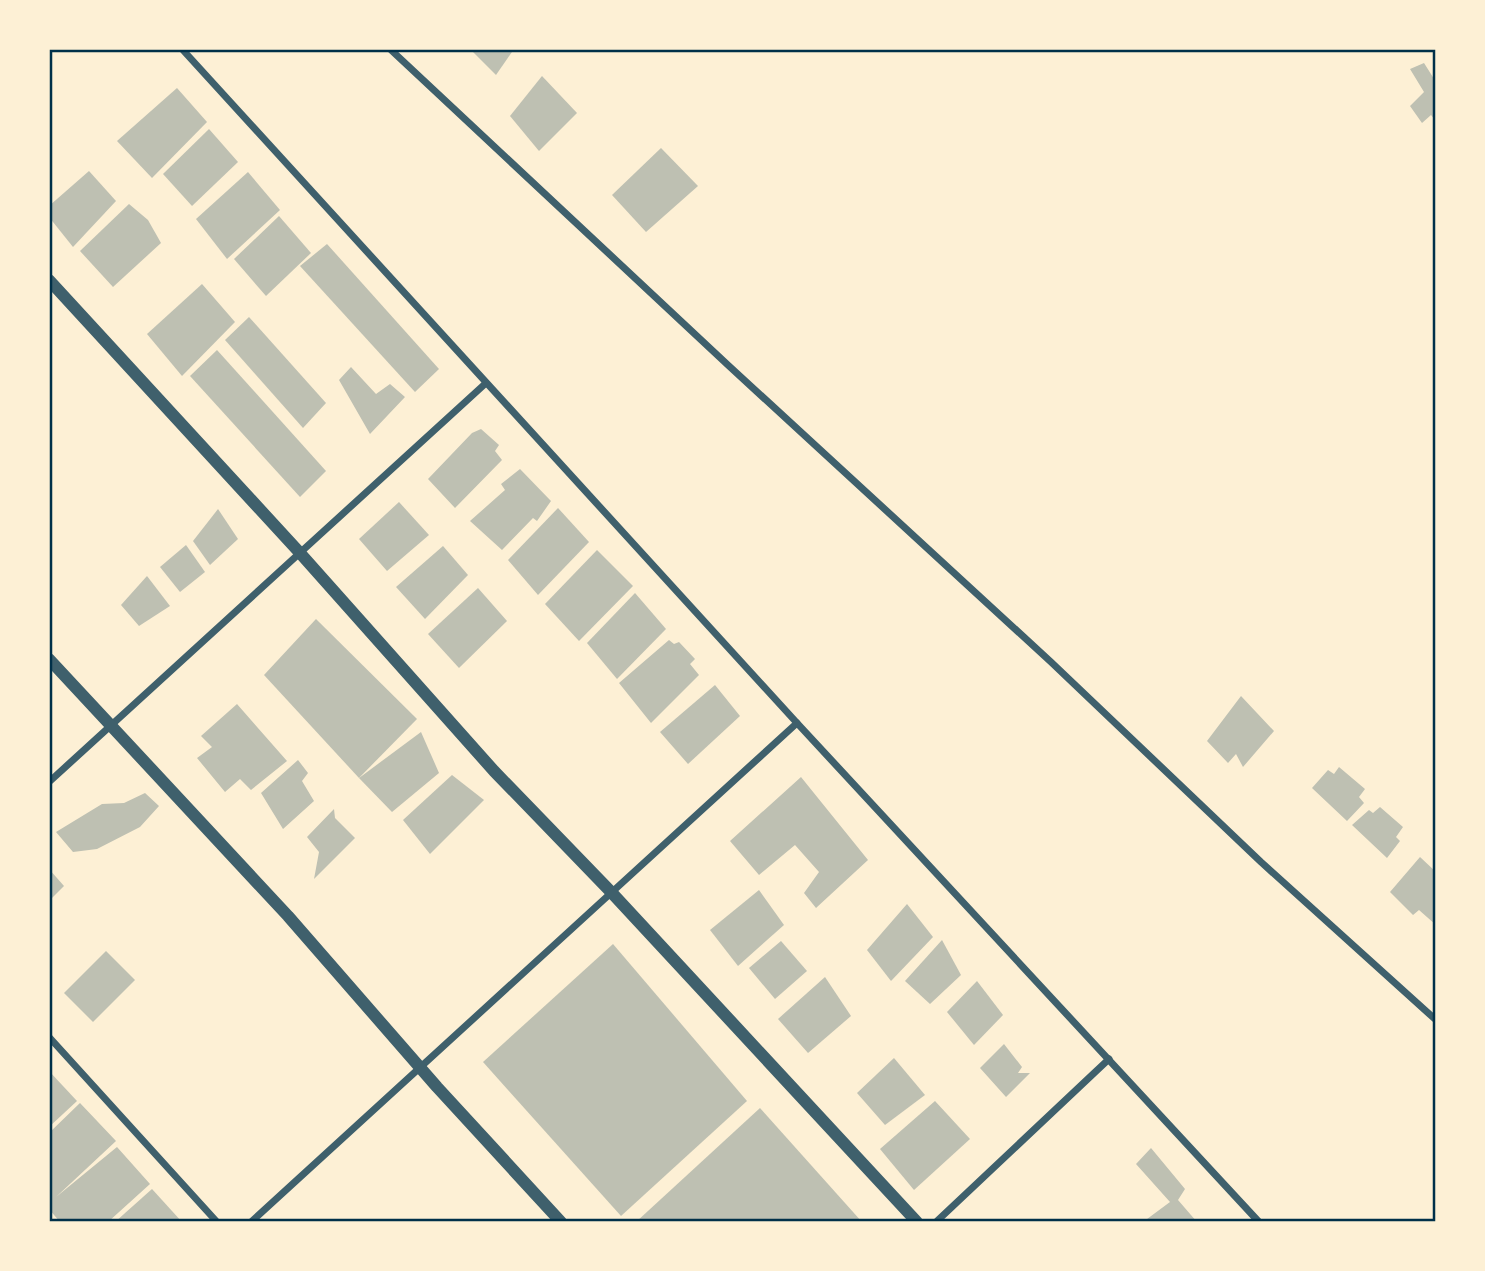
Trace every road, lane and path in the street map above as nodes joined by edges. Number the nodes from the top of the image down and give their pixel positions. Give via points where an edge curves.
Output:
1 (181, 49) edge
2 (390, 49) edge
3 (49, 280) edge
4 (486, 383) junction
5 (300, 553) junction
6 (49, 659) edge
7 (797, 723) junction
8 (110, 726) junction
9 (49, 782) edge
10 (612, 893) junction
11 (1436, 1020) edge
12 (49, 1037) edge
13 (1109, 1059) junction
14 (421, 1068) junction
15 (217, 1222) edge
16 (251, 1222) edge
17 (561, 1222) edge
18 (917, 1222) edge
19 (936, 1222) edge
20 (1259, 1222) edge

1 - 4 street
2 - 11 street
3 - 5 street
4 - 5 street
4 - 7 street
5 - 8 street
5 - 10 street via 494,771
6 - 8 street
7 - 10 street
7 - 13 street
8 - 9 street
8 - 14 street via 288,916
10 - 14 street
10 - 18 street
12 - 15 street
13 - 19 street
13 - 20 street
14 - 16 street
14 - 17 street

